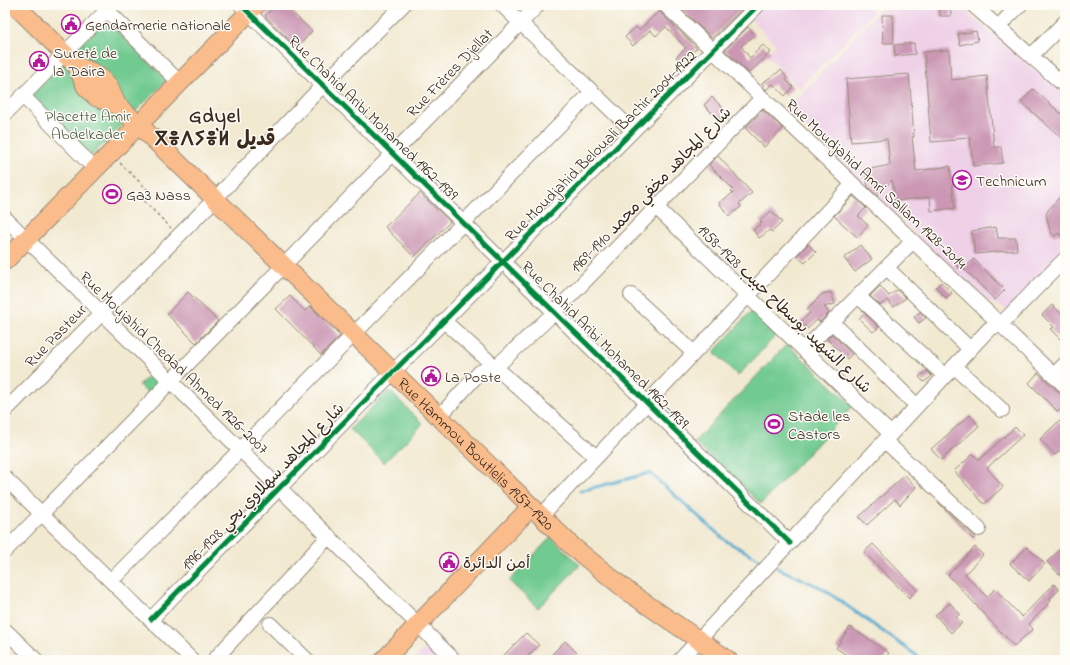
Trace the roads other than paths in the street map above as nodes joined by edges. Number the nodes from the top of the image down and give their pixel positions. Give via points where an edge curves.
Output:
1 (15, 5) edge
2 (403, 5) edge
3 (502, 5) edge
4 (538, 5) edge
5 (665, 5) edge
6 (758, 5) edge
7 (973, 5) edge
8 (1020, 5) edge
9 (109, 8) edge
10 (248, 8) edge
11 (1065, 22) edge
12 (521, 23) junction
13 (998, 27) junction
14 (713, 51) junction
15 (64, 53) junction
16 (1031, 56) junction
17 (180, 83) junction
18 (323, 85) junction
19 (1064, 85) edge
20 (592, 92) junction
21 (23, 96) junction
22 (762, 98) junction
23 (5, 114) edge
24 (139, 125) junction
25 (632, 131) junction
26 (394, 154) junction
27 (95, 169) junction
28 (853, 184) junction
29 (215, 199) junction
30 (656, 207) junction
31 (5, 218) edge
32 (464, 222) junction
33 (26, 239) junction
34 (913, 241) junction
35 (1065, 259) edge
36 (5, 261) edge
37 (503, 261) junction
38 (284, 266) junction
39 (887, 268) junction
40 (631, 295) dead end
41 (748, 296) junction
42 (858, 296) junction
43 (555, 312) junction
44 (100, 314) junction
45 (444, 321) junction
46 (832, 322) junction
47 (1001, 324) junction
48 (354, 334) junction
49 (970, 349) junction
50 (804, 350) junction
51 (694, 354) junction
52 (1065, 364) edge
53 (494, 366) junction
54 (950, 371) junction
55 (393, 372) junction
56 (1054, 375) junction
57 (170, 380) junction
58 (1065, 386) edge
59 (646, 404) junction
60 (917, 406) junction
61 (1002, 410) dead end
62 (5, 411) edge
63 (439, 417) junction
64 (888, 437) junction
65 (240, 449) junction
66 (596, 457) junction
67 (5, 478) edge
68 (279, 487) junction
69 (536, 511) junction
70 (42, 513) junction
71 (979, 529) dead end
72 (329, 536) junction
73 (790, 543) junction
74 (5, 551) edge
75 (111, 581) junction
76 (151, 619) junction
77 (270, 624) dead end
78 (418, 624) junction
79 (5, 630) edge
80 (700, 640) junction
81 (36, 660) edge
82 (192, 660) edge
83 (214, 660) edge
84 (307, 660) edge
85 (384, 660) edge
86 (454, 660) edge
87 (680, 660) edge
88 (728, 660) edge

1 - 15 main road
2 - 18 street, Rue Pasteur
3 - 12 street
4 - 12 street, Rue Frères Djellat
5 - 14 street, Rue Moudjahid Amri Sallam 1928-2014
6 - 14 street, Rue Moudjahid Belouali Bachir 2004-1922
7 - 13 street
8 - 13 street
9 - 15 street
9 - 17 street
10 - 17 main road
10 - 18 street, Rue Chahid Aribi Mohamed 1962-1939
11 - 16 street
12 - 20 street
12 - 26 street, Rue Frères Djellat
13 - 16 street
14 - 22 street, Rue Moudjahid Amri Sallam 1928-2014
14 - 25 street, Rue Moudjahid Belouali Bachir 2004-1922
15 - 21 street
15 - 24 main road, Rue Hammou Boutlelis 1957-1920 via 77,66 101,78 109,87 117,104
16 - 19 street
17 - 24 main road
18 - 26 street, Rue Chahid Aribi Mohamed 1962-1939
18 - 29 street, Rue Pasteur
20 - 25 street
20 - 32 street
21 - 23 street
21 - 27 street
22 - 28 street, Rue Moudjahid Amri Sallam 1928-2014
22 - 30 street, شارع المجاهد مخفي محمد 1910-1969
24 - 27 main road
24 - 29 main road, Rue Hammou Boutlelis 1957-1920
25 - 37 street, Rue Moudjahid Belouali Bachir 2004-1922
26 - 32 street, Rue Chahid Aribi Mohamed 1962-1939
26 - 38 street, Rue Frères Djellat
27 - 33 main road
28 - 34 street, Rue Moudjahid Amri Sallam 1928-2014
28 - 41 street
29 - 38 main road, Rue Hammou Boutlelis 1957-1920
29 - 44 street, Rue Pasteur
30 - 41 street, شارع الشهيد بوسطاح حبيب 1928-1958
30 - 43 street, شارع المجاهد مخفي محمد 1910-1969
31 - 33 street, Rue Moujahid Chedad Ahmed 1926-2007
32 - 37 street, Rue Chahid Aribi Mohamed 1962-1939
32 - 48 street
33 - 36 main road
33 - 44 street, Rue Moujahid Chedad Ahmed 1926-2007
34 - 39 street
34 - 47 street, Rue Moudjahid Amri Sallam 1928-2014
35 - 47 street
37 - 43 street, Rue Chahid Aribi Mohamed 1962-1939
37 - 45 street, Rue Moudjahid Belouali Bachir 2004-1922
38 - 48 main road, Rue Hammou Boutlelis 1957-1920
38 - 57 street, Rue Frères Djellat
39 - 42 street
39 - 49 street
40 - 51 street
41 - 50 street, شارع الشهيد بوسطاح حبيب 1928-1958
41 - 51 street
42 - 46 street
42 - 54 street
43 - 53 street, شارع المجاهد مخفي محمد 1910-1969
43 - 59 street, Rue Chahid Aribi Mohamed 1962-1939
44 - 57 street, Rue Moujahid Chedad Ahmed 1926-2007
44 - 62 street, Rue Pasteur
45 - 53 street
45 - 55 street, Rue Moudjahid Belouali Bachir 2004-1922
46 - 50 street
46 - 60 street
47 - 49 street via 989,329
47 - 56 street, Rue Moudjahid Amri Sallam 1928-2014
48 - 55 main road, Rue Hammou Boutlelis 1957-1920
48 - 65 street
49 - 54 street
50 - 64 street, شارع الشهيد بوسطاح حبيب 1928-1958
51 - 59 street
52 - 56 street
53 - 63 street, شارع المجاهد مخفي محمد 1910-1969 via 480,372
53 - 66 street
54 - 60 street
54 - 61 street
55 - 63 main road, Rue Hammou Boutlelis 1957-1920
55 - 68 street, شارع المجاهد سهلاوي يحي 1928-1996
56 - 58 street, Rue Moudjahid Amri Sallam 1928-2014
57 - 65 street, Rue Moujahid Chedad Ahmed 1926-2007
57 - 70 street, Rue Frères Djellat
59 - 66 street
59 - 73 street, Rue Chahid Aribi Mohamed 1962-1939
60 - 64 street
63 - 69 main road, Rue Hammou Boutlelis 1957-1920
64 - 71 street, شارع الشهيد بوسطاح حبيب 1928-1958
64 - 73 street
65 - 68 street, Rue Moujahid Chedad Ahmed 1926-2007
65 - 75 street
66 - 69 street
67 - 70 street
68 - 72 street, Rue Moujahid Chedad Ahmed 1926-2007
68 - 76 street, شارع المجاهد سهلاوي يحي 1928-1996
69 - 78 main road
69 - 80 main road, Rue Hammou Boutlelis 1957-1920 via 573,547 630,593
70 - 74 street, Rue Frères Djellat
70 - 75 street
72 - 78 street, Rue Moujahid Chedad Ahmed 1926-2007
72 - 83 street
73 - 80 street
75 - 76 street
76 - 82 street
77 - 84 street
78 - 85 main road
78 - 86 street, Rue Moujahid Chedad Ahmed 1926-2007
79 - 81 street
80 - 87 street
80 - 88 main road, Rue Hammou Boutlelis 1957-1920

